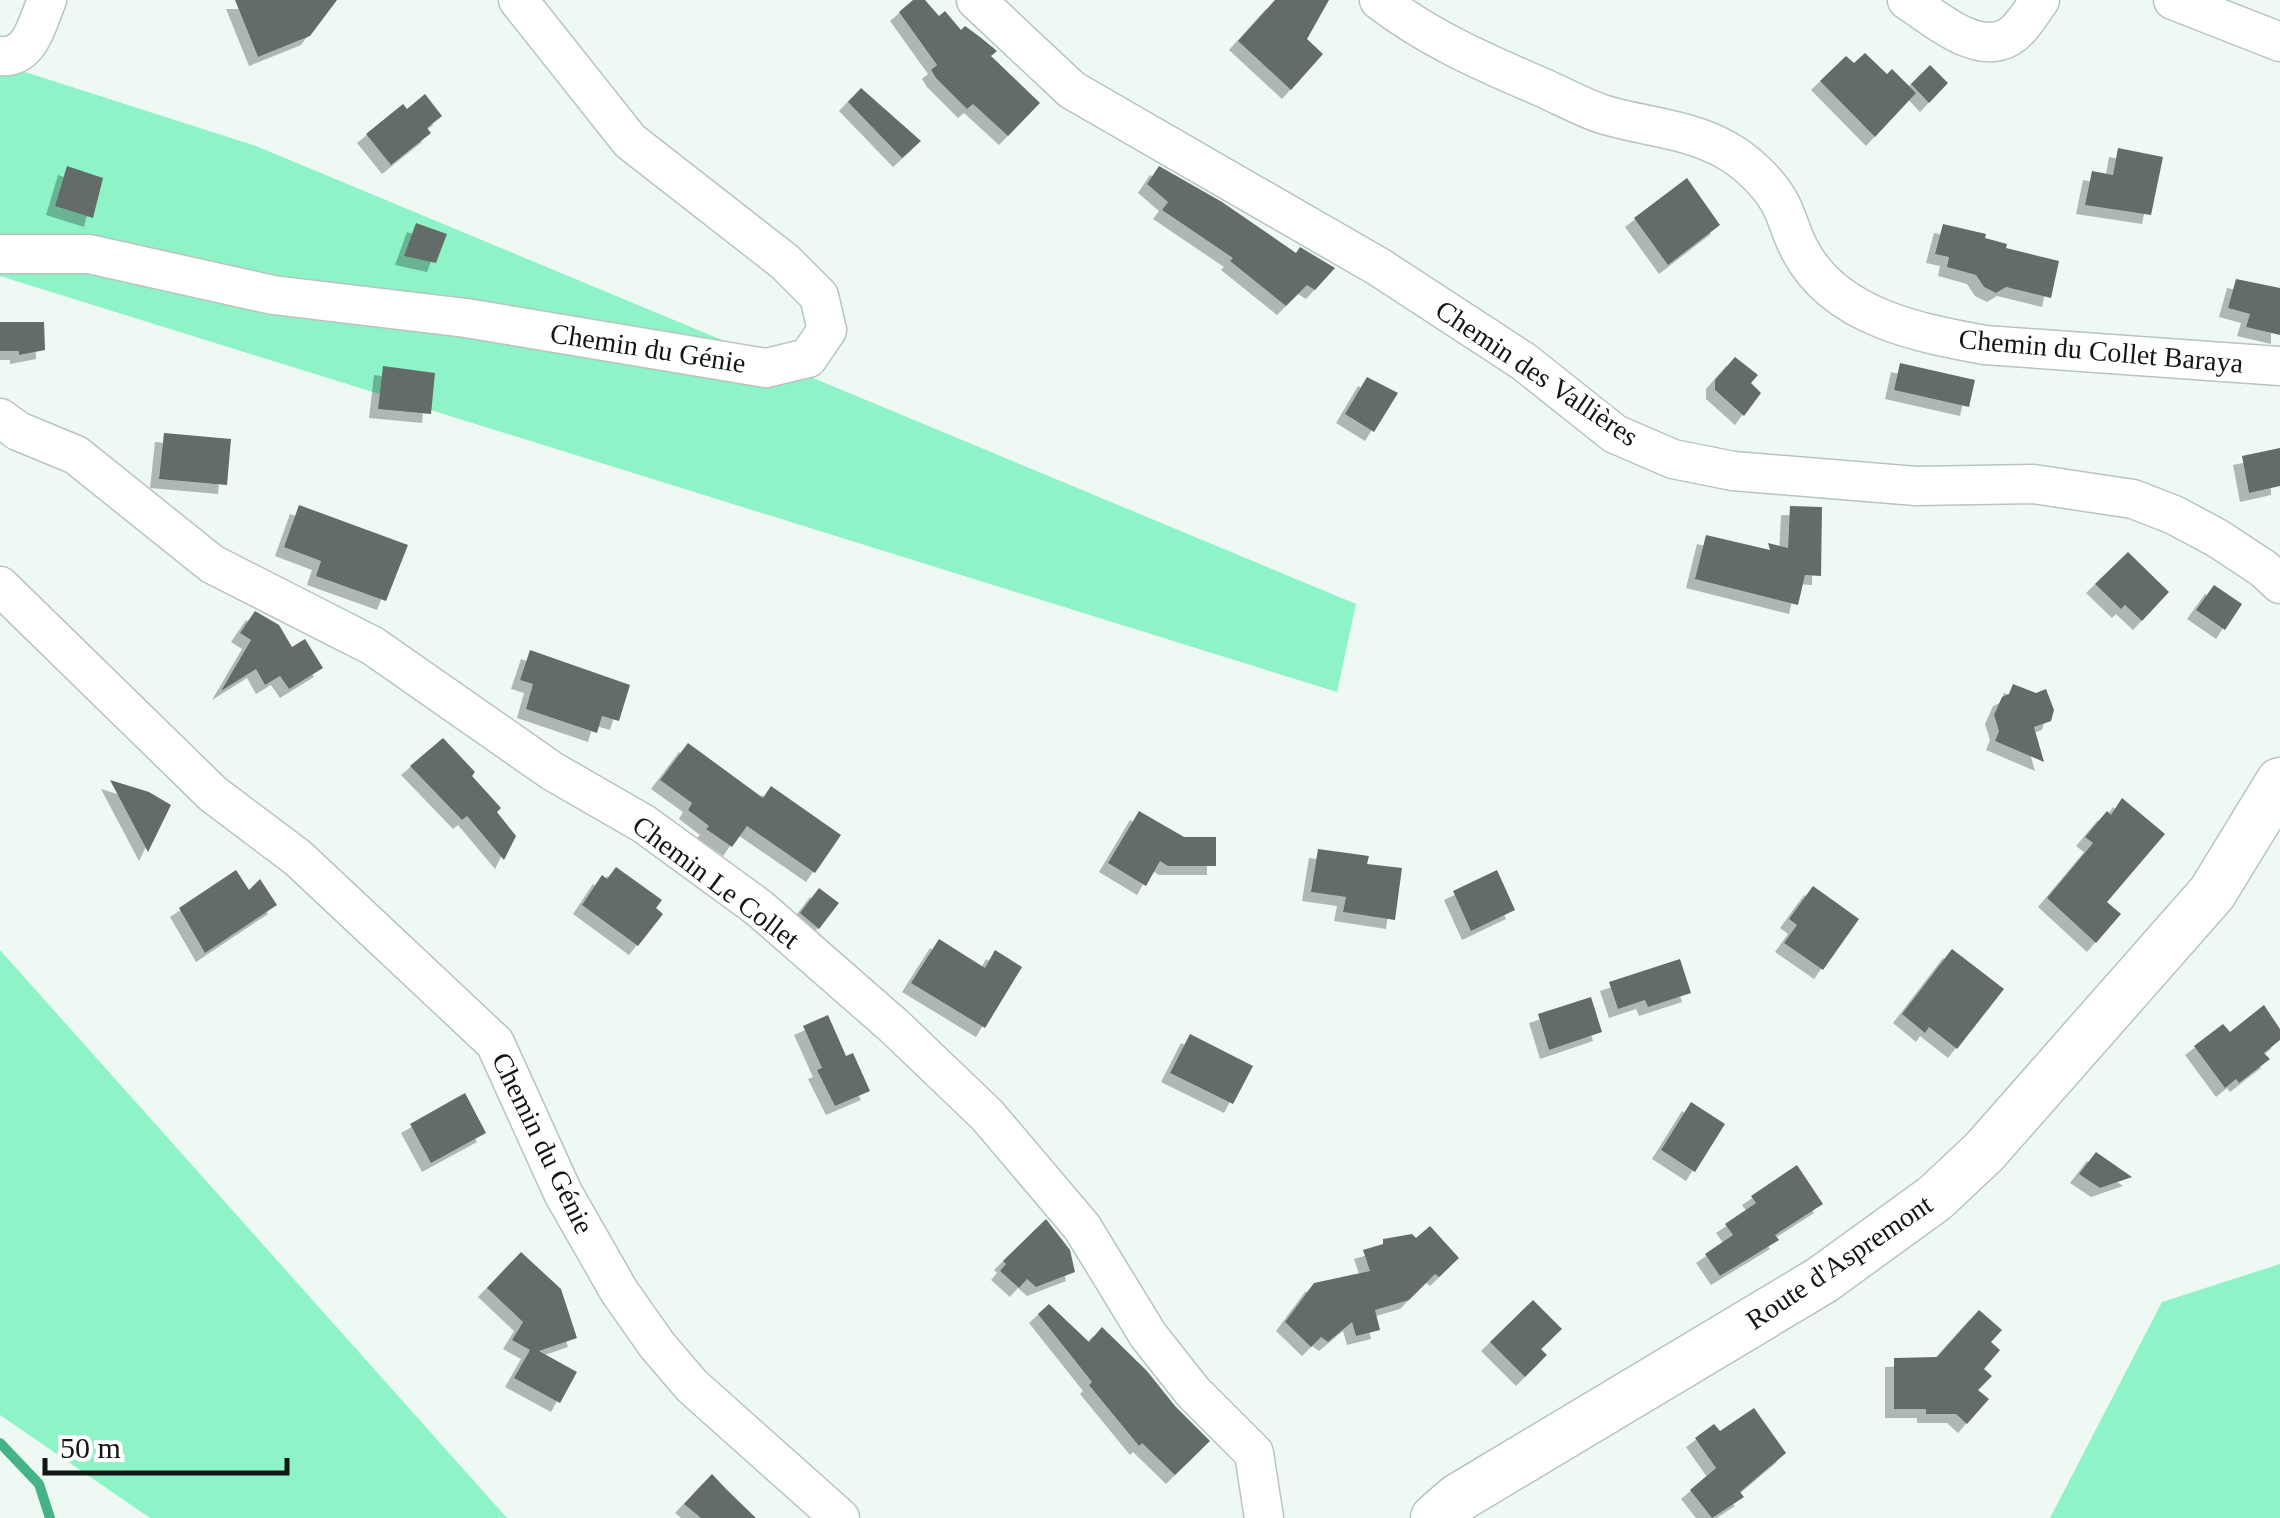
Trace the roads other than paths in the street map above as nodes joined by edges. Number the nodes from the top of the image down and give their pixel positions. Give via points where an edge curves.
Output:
1 (47, 0) edge
2 (518, 0) edge
3 (976, 0) edge
4 (1379, 0) edge
5 (1907, 0) edge
6 (2040, 0) edge
7 (2173, 0) edge
8 (2280, 42) edge
9 (0, 56) edge
10 (0, 254) edge
11 (2280, 366) edge
12 (0, 418) edge
13 (2280, 584) edge
14 (0, 586) edge
15 (2280, 782) edge
16 (840, 1518) edge
17 (1264, 1518) edge
18 (1436, 1518) edge

1 - 9 street via 27,48
2 - 10 street, Chemin du Génie via 630,141 819,296 827,330 808,358 766,368 466,318 273,295 88,254
3 - 13 street, Chemin des Vallières via 1072,90 1380,267 1524,361 1615,434 1673,460 1916,486 2033,484 2133,499 2217,538
4 - 11 street, Chemin du Collet Baraya via 1481,61 1602,114 1670,128 1728,151 1779,200 1817,276 1884,320 1985,345
5 - 6 street via 1956,31 1992,42 2008,37
7 - 8 street
12 - 17 street, Chemin Le Collet via 76,455 212,564 373,646 759,908 987,1115 1082,1227 1148,1335 1254,1452
14 - 16 street, Chemin du Génie via 213,794 298,858 495,1043 563,1193 657,1345 692,1386
15 - 18 street, Route d'Aspremont via 2212,893 1984,1152 1934,1198 1822,1280 1474,1488

